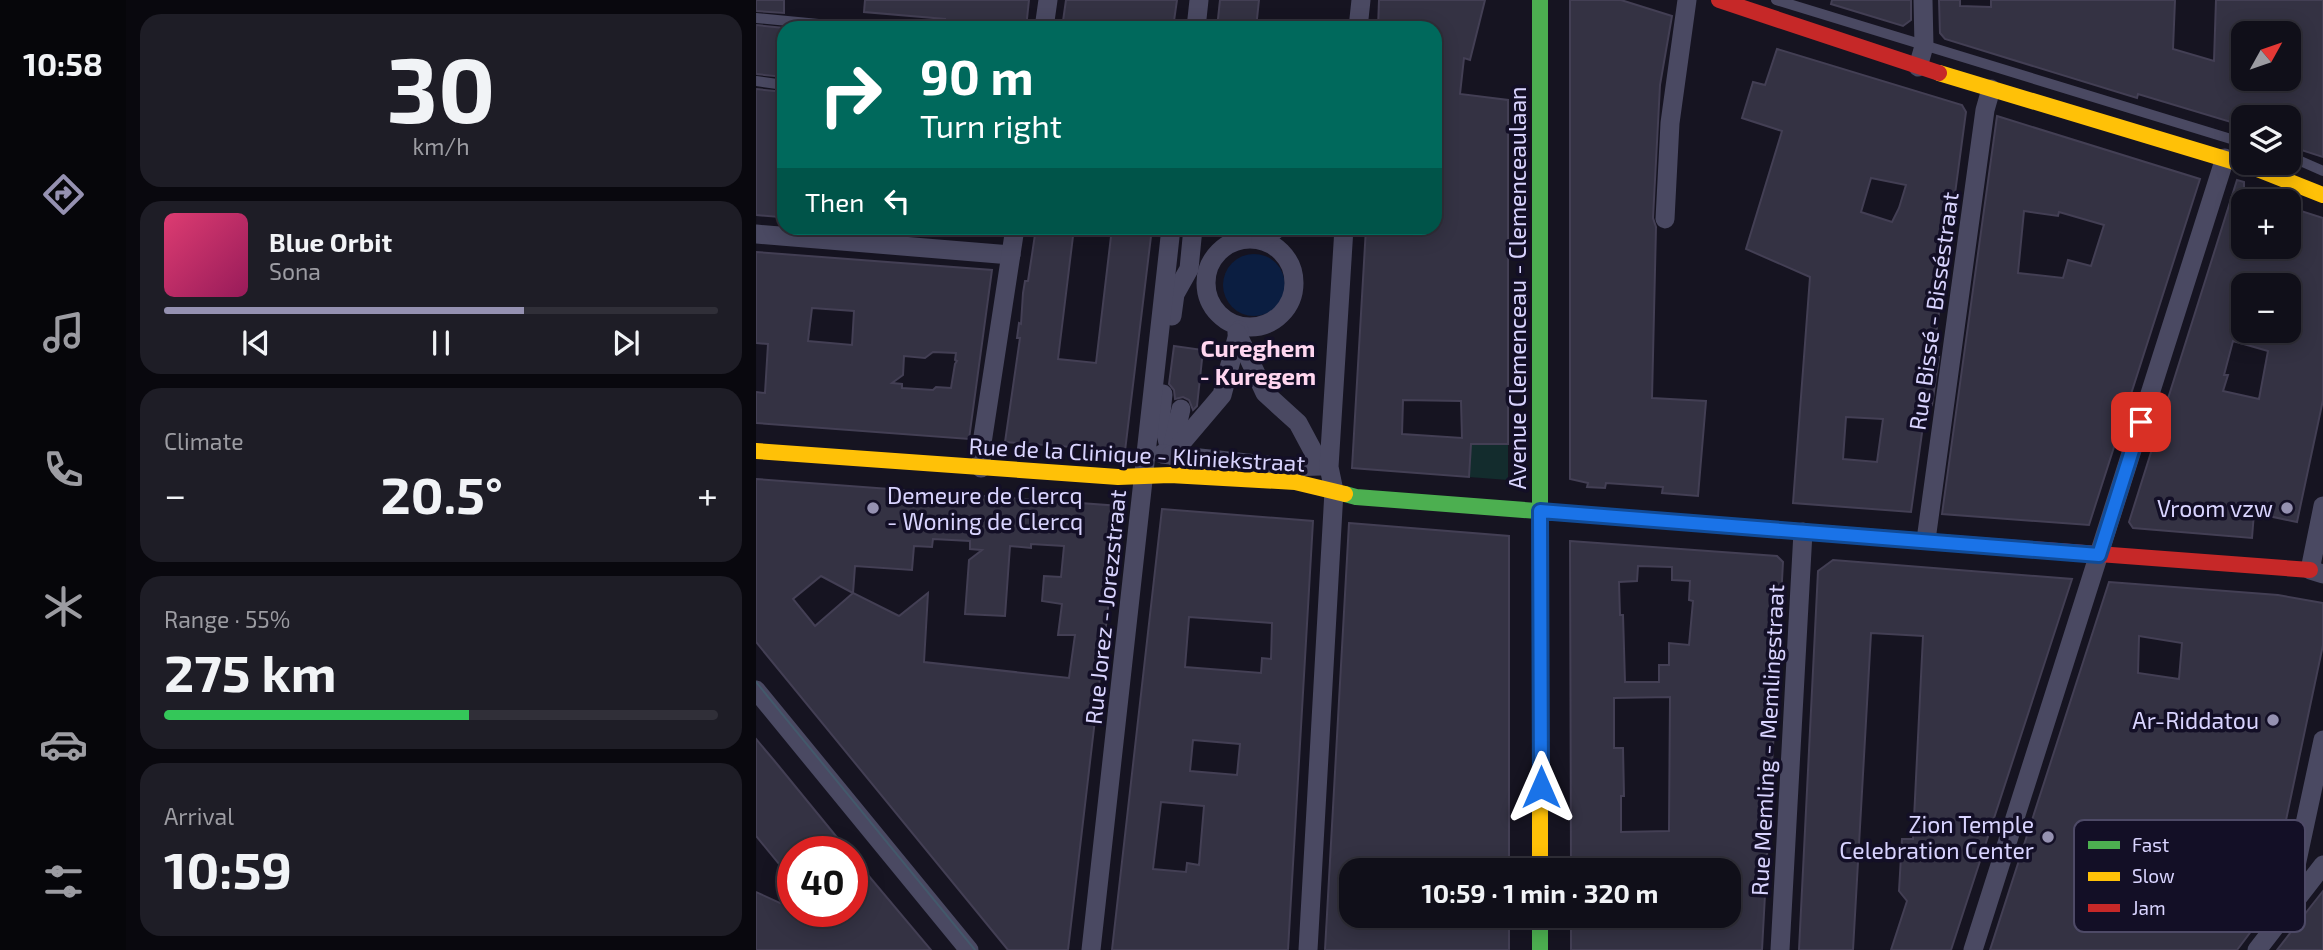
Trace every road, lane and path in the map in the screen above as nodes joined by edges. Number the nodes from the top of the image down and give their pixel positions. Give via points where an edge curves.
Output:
1 (1048, 0) edge
2 (1199, 0) edge
3 (1361, 0) edge
4 (1539, 0) edge
5 (1687, 0) edge
6 (1719, 0) edge
7 (1776, 0) edge
8 (1923, 0) edge
9 (756, 19) edge
10 (779, 21) edge
11 (1045, 21) edge
12 (1196, 21) edge
13 (1359, 21) edge
14 (1924, 46) junction
15 (1918, 67) junction
16 (756, 81) edge
17 (777, 84) edge
18 (1991, 89) junction
19 (2231, 139) edge
20 (2225, 158) junction
21 (2301, 162) edge
22 (2323, 172) edge
23 (2323, 195) edge
24 (1665, 219) dead end
25 (777, 233) edge
26 (756, 234) edge
27 (846, 235) edge
28 (1014, 235) edge
29 (1170, 235) edge
30 (1194, 235) edge
31 (1251, 235) edge
32 (1261, 235) edge
33 (1344, 235) edge
34 (1011, 255) junction
35 (1199, 270) junction
36 (1239, 329) junction
37 (756, 451) edge
38 (1150, 453) dead end
39 (1170, 459) junction
40 (981, 468) junction
41 (1143, 477) junction
42 (1334, 491) junction
43 (2323, 506) edge
44 (1540, 511) junction
45 (1803, 532) junction
46 (1926, 540) junction
47 (2099, 555) junction
48 (2316, 572) edge
49 (756, 690) edge
50 (2323, 740) edge
51 (2305, 824) edge
52 (1540, 858) edge
53 (2323, 865) edge
54 (2305, 888) edge
55 (1540, 928) edge
56 (2271, 932) edge
57 (969, 950) edge
58 (1091, 950) edge
59 (1308, 950) edge
60 (1540, 950) edge
61 (1780, 950) edge
62 (1973, 950) edge
63 (2257, 950) edge

1 - 11 street
2 - 12 street
3 - 13 street
4 - 44 street, Avenue Clemenceau - Clemenceaulaan
5 - 24 street via 1670,123
6 - 15 street
7 - 14 lane
8 - 14 street
9 - 10 lane
14 - 15 street
14 - 19 lane
15 - 18 street
16 - 17 lane
18 - 20 street
18 - 46 street, Rue Bissé - Bisséstraat
20 - 23 street
20 - 47 street
21 - 22 lane
25 - 26 street
27 - 34 street
28 - 34 street
29 - 41 street, Rue Jorez - Jorezstraat
30 - 35 street
31 - 35 street via 1231,243
32 - 36 street via 1286,257 1295,279 1294,291 1284,313 1275,320
33 - 42 street via 1329,467
34 - 40 street
35 - 36 street via 1212,305
35 - 39 street via 1175,294 1161,413
36 - 39 street via 1222,395
36 - 39 street via 1265,393 1298,423 1321,466
37 - 40 street, Rue de la Clinique - Kliniekstraat
38 - 39 street
40 - 41 street, Rue de la Clinique - Kliniekstraat
41 - 42 street, Rue de la Clinique - Kliniekstraat via 1295,482
41 - 58 street, Rue Jorez - Jorezstraat
42 - 44 street, Rue de la Clinique - Kliniekstraat via 1356,497
42 - 59 street
43 - 48 street
44 - 45 street, Rue de la Clinique - Kliniekstraat
44 - 52 street, Avenue Clemenceau - Clemenceaulaan
45 - 46 street, Rue de la Clinique - Kliniekstraat
45 - 61 street, Rue Memling - Memlingstraat
46 - 47 street, Rue de la Clinique - Kliniekstraat
47 - 48 street, Rue de la Clinique - Kliniekstraat
47 - 62 street
49 - 57 street
50 - 51 street
53 - 54 street
55 - 60 street
56 - 63 street

